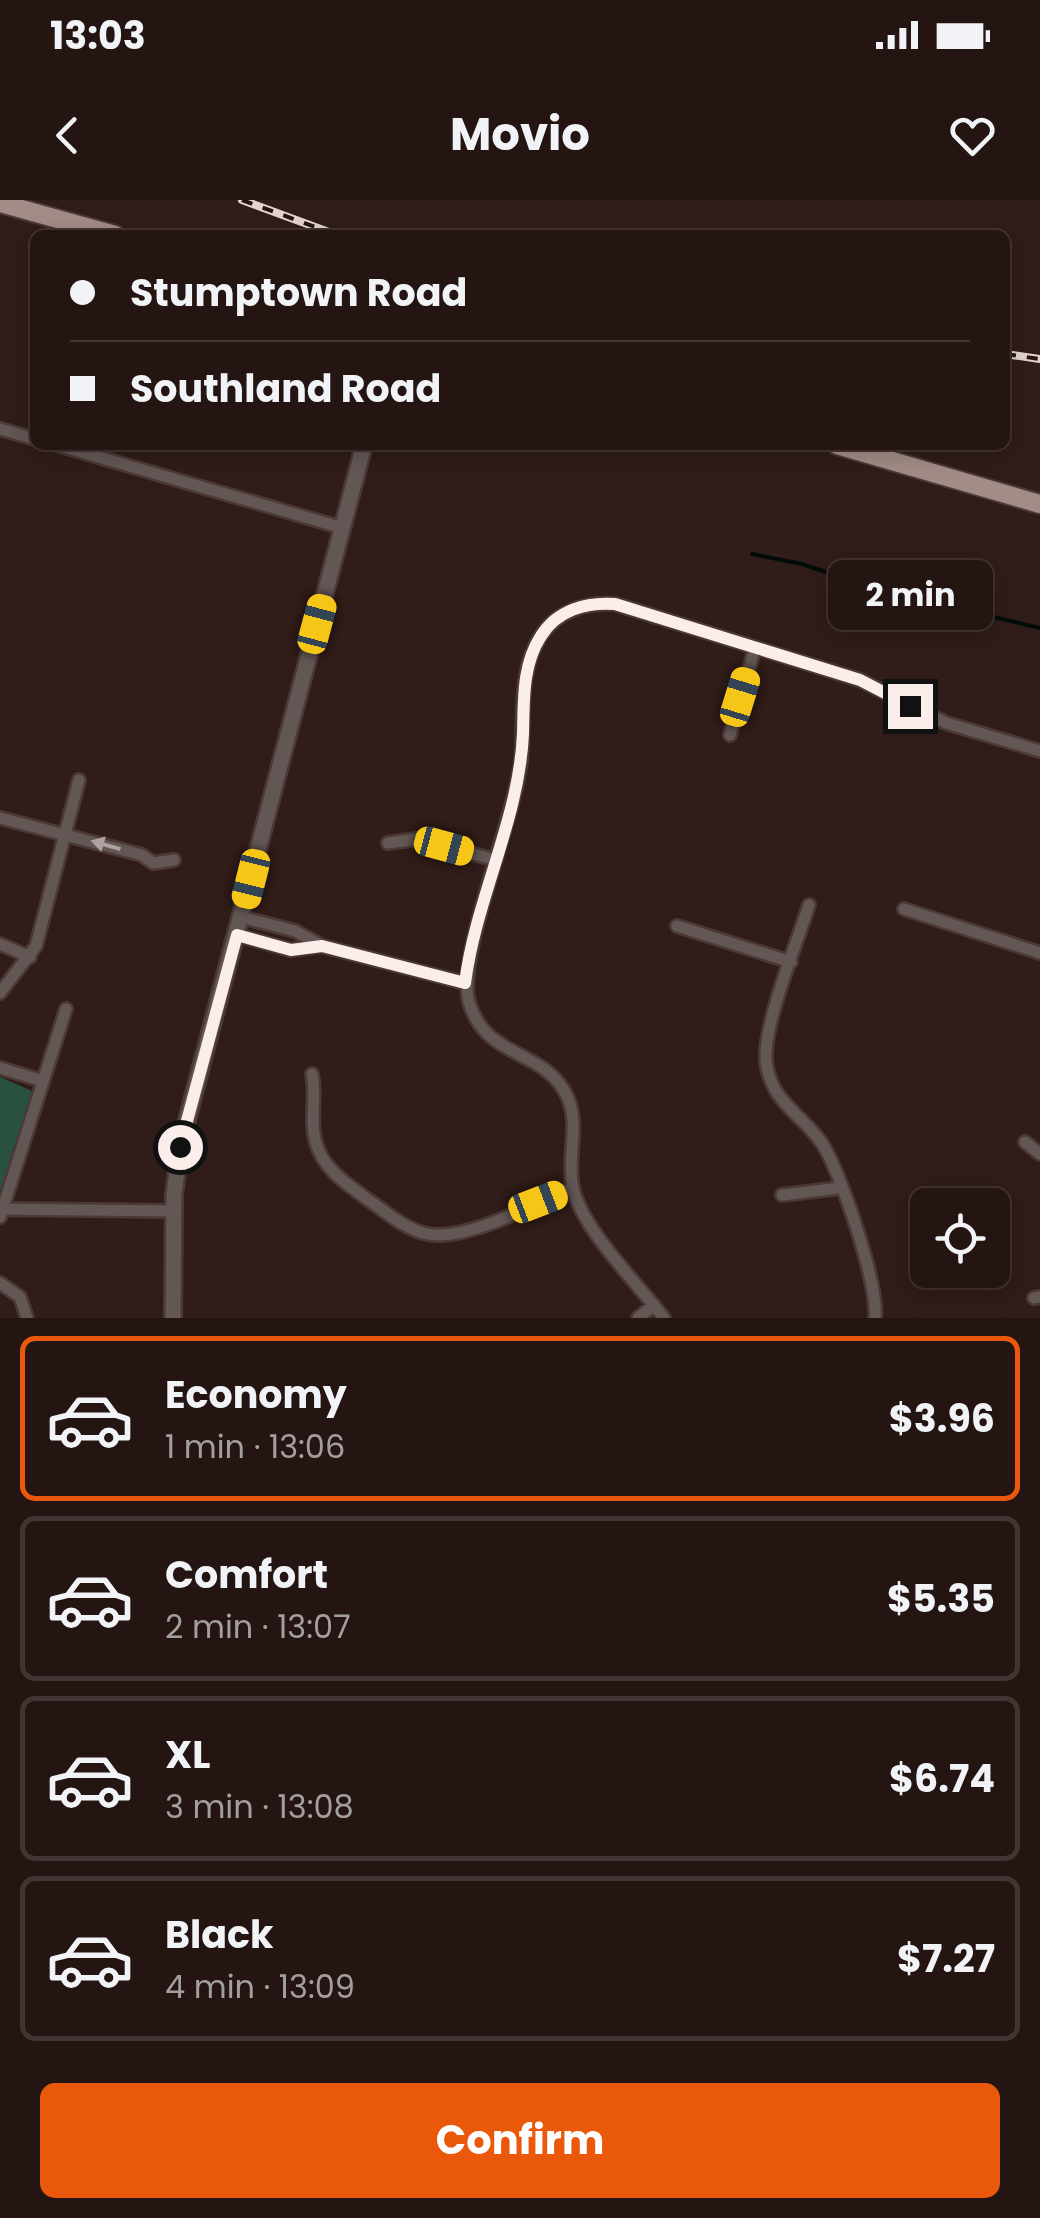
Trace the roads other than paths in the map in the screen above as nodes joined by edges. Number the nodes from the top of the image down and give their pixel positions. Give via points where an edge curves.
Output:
1 (0, 203) edge
2 (97, 230) edge
3 (0, 428) edge
4 (30, 437) edge
5 (74, 450) edge
6 (363, 450) edge
7 (853, 450) edge
8 (1040, 504) edge
9 (343, 528) junction
10 (755, 648) junction
11 (730, 735) dead end
12 (1040, 751) edge
13 (79, 780) dead end
14 (0, 818) edge
15 (62, 836) junction
16 (388, 843) dead end
17 (174, 860) dead end
18 (496, 860) junction
19 (809, 905) dead end
20 (904, 909) dead end
21 (242, 917) junction
22 (677, 926) dead end
23 (237, 935) junction
24 (0, 944) edge
25 (322, 946) junction
26 (1040, 952) edge
27 (30, 958) junction
28 (791, 962) junction
29 (465, 983) junction
30 (0, 993) edge
31 (66, 1010) dead end
32 (0, 1068) edge
33 (312, 1074) dead end
34 (43, 1081) junction
35 (1025, 1142) dead end
36 (1040, 1154) edge
37 (573, 1188) junction
38 (840, 1188) junction
39 (782, 1195) dead end
40 (1, 1212) edge
41 (174, 1212) junction
42 (0, 1282) edge
43 (654, 1306) junction
44 (28, 1318) edge
45 (173, 1318) edge
46 (638, 1318) edge
47 (664, 1318) edge
48 (878, 1318) edge

1 - 2 main road
3 - 4 street
5 - 9 street
6 - 9 street
7 - 8 main road
9 - 21 street
10 - 11 street
10 - 12 street via 860,680 946,722
10 - 18 street via 615,604 580,606 558,618 528,664 520,764
13 - 15 street
14 - 15 street
17 -> 15 street via 148,861
15 - 27 street
16 - 18 street via 411,838
18 - 29 street
19 - 28 street
20 - 26 street
21 - 23 street
21 - 25 street via 294,930
22 - 28 street
23 - 25 street via 291,950
23 - 41 street via 180,1147
24 - 27 street
25 - 29 street
27 - 30 street
28 - 38 street via 767,1043 768,1076 784,1107 821,1141
29 - 37 street via 485,1034 538,1065 567,1095 574,1120
31 - 34 street
32 - 34 street
33 - 37 street via 313,1131 322,1158 340,1180 410,1228 438,1235 466,1230
34 - 40 street
35 - 36 street
37 - 43 street via 585,1216
38 - 39 street
38 - 48 street via 873,1281
40 - 41 street
41 - 45 street
42 - 44 street via 20,1296
43 - 46 street
43 - 47 street

